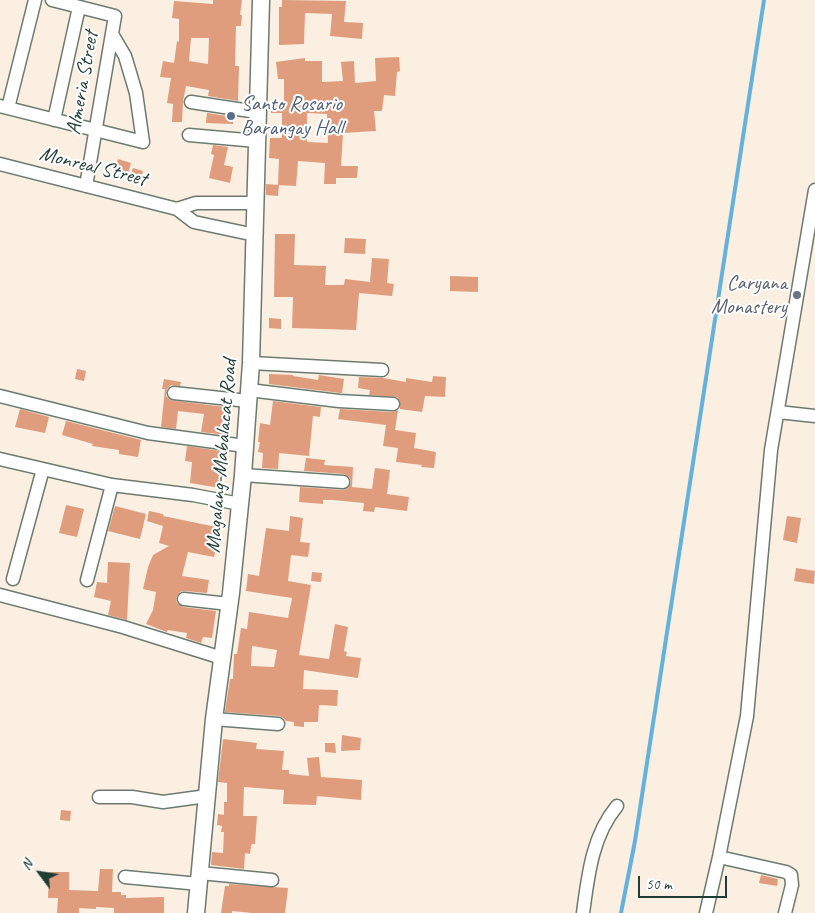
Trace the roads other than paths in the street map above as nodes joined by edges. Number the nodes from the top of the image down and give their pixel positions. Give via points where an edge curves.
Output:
1 (35, 0) edge
2 (52, 0) edge
3 (261, 0) edge
4 (79, 7) junction
5 (112, 34) junction
6 (191, 102) dead end
7 (4, 107) edge
8 (257, 112) junction
9 (54, 120) junction
10 (96, 130) junction
11 (189, 135) dead end
12 (256, 141) junction
13 (0, 164) edge
14 (86, 186) junction
15 (815, 190) edge
16 (214, 203) junction
17 (255, 204) junction
18 (177, 209) junction
19 (212, 227) junction
20 (255, 235) junction
21 (251, 363) junction
22 (382, 370) dead end
23 (174, 393) dead end
24 (0, 396) edge
25 (248, 396) junction
26 (393, 404) dead end
27 (778, 412) junction
28 (815, 416) edge
29 (245, 446) junction
30 (0, 459) edge
31 (43, 469) junction
32 (243, 475) junction
33 (344, 482) dead end
34 (112, 485) junction
35 (240, 504) junction
36 (12, 579) dead end
37 (87, 580) dead end
38 (0, 595) edge
39 (184, 599) dead end
40 (229, 604) junction
41 (222, 658) junction
42 (214, 720) junction
43 (278, 724) dead end
44 (206, 796) junction
45 (99, 797) dead end
46 (617, 806) dead end
47 (719, 857) junction
48 (125, 877) dead end
49 (199, 878) junction
50 (272, 880) dead end
51 (196, 913) edge
52 (583, 913) edge
53 (706, 913) edge
54 (785, 913) edge

1 - 7 street
2 - 4 street
3 - 8 main road, Magalang-Mabalacat Road
4 - 5 street, Almeria Street via 115,16
4 - 9 street
5 - 10 street, Almeria Street
5 - 10 street via 125,56 136,93 143,142
6 - 8 street
7 - 9 street
8 - 12 main road, Magalang-Mabalacat Road
9 - 10 street
10 - 14 street, Almeria Street
11 - 12 street
12 - 17 main road, Magalang-Mabalacat Road
13 - 14 street, Monreal Street
14 - 18 street, Monreal Street
15 - 27 street
16 - 17 street
16 - 18 street via 196,203
16 - 19 street
17 - 20 main road, Magalang-Mabalacat Road
18 - 19 street via 194,222
19 - 20 street
20 - 21 main road, Magalang-Mabalacat Road
21 - 22 street
21 - 25 main road, Magalang-Mabalacat Road
23 - 25 street
24 - 29 street via 148,433
25 - 26 street
25 - 29 main road, Magalang-Mabalacat Road
27 - 28 street
27 - 47 street via 771,450 747,716
29 - 32 main road, Magalang-Mabalacat Road
30 - 31 street
31 - 34 street
31 - 36 street
32 - 33 street
32 - 35 main road, Magalang-Mabalacat Road
34 - 35 street
34 - 37 street
35 - 40 main road, Magalang-Mabalacat Road
38 - 41 street via 123,627
39 - 40 street
40 - 41 main road, Magalang-Mabalacat Road
41 - 42 main road, Magalang-Mabalacat Road
42 - 43 street
42 - 44 main road, Magalang-Mabalacat Road
44 - 45 street via 163,802 132,797
44 - 49 main road, Magalang-Mabalacat Road
46 - 52 street via 607,818 595,844
47 - 53 street
47 - 54 street via 791,875 792,885
48 - 49 street
49 - 50 street
49 - 51 main road, Magalang-Mabalacat Road

